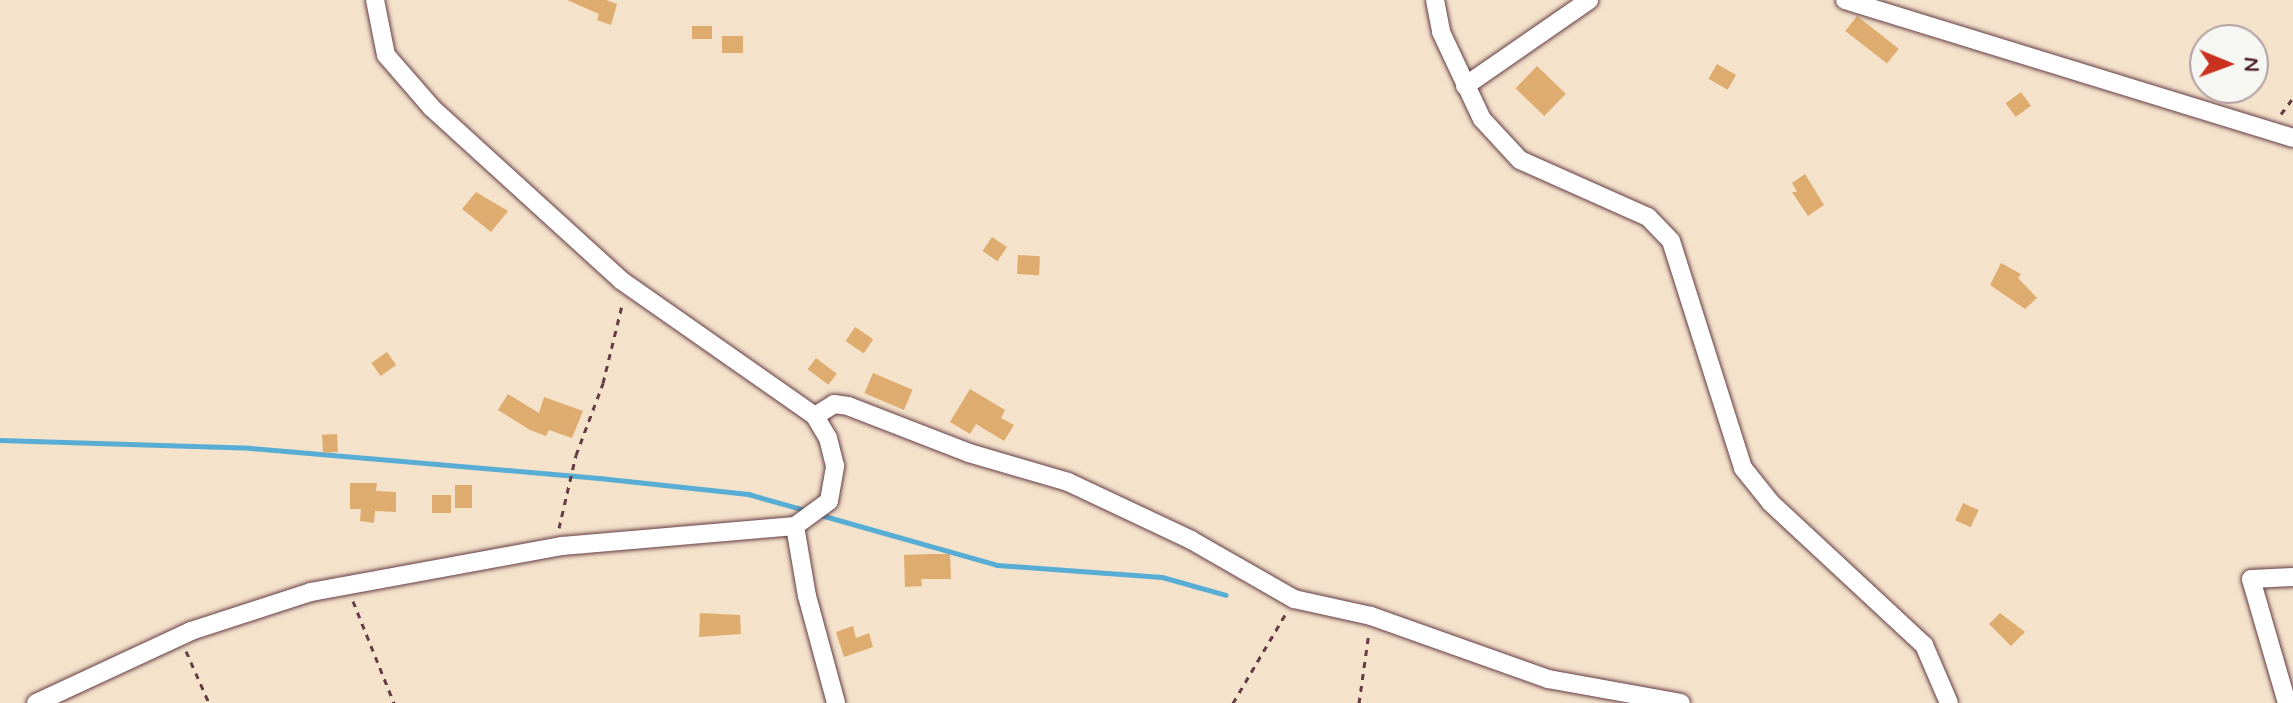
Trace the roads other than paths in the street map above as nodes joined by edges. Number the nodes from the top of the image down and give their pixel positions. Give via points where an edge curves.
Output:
1 (375, 0) edge
2 (1435, 0) edge
3 (1589, 0) edge
4 (1845, 0) edge
5 (1465, 86) junction
6 (2293, 138) edge
7 (815, 416) junction
8 (795, 526) junction
9 (2293, 577) edge
10 (36, 703) edge
11 (836, 703) edge
12 (1681, 703) edge
13 (1949, 703) edge
14 (2287, 703) edge

1 - 7 street via 386,55 432,108 630,287
2 - 5 street via 1441,32
3 - 5 street
4 - 6 street
5 - 13 street via 1482,119 1520,160 1648,217 1671,241 1743,468 1771,503 1924,645
7 - 8 street via 828,438 833,487 829,501
7 - 12 street via 834,404 848,406 969,453 1068,482 1191,540 1294,599 1371,616 1548,679
8 - 10 street via 555,547 251,608
8 - 11 street via 807,596
9 - 14 street via 2251,579

